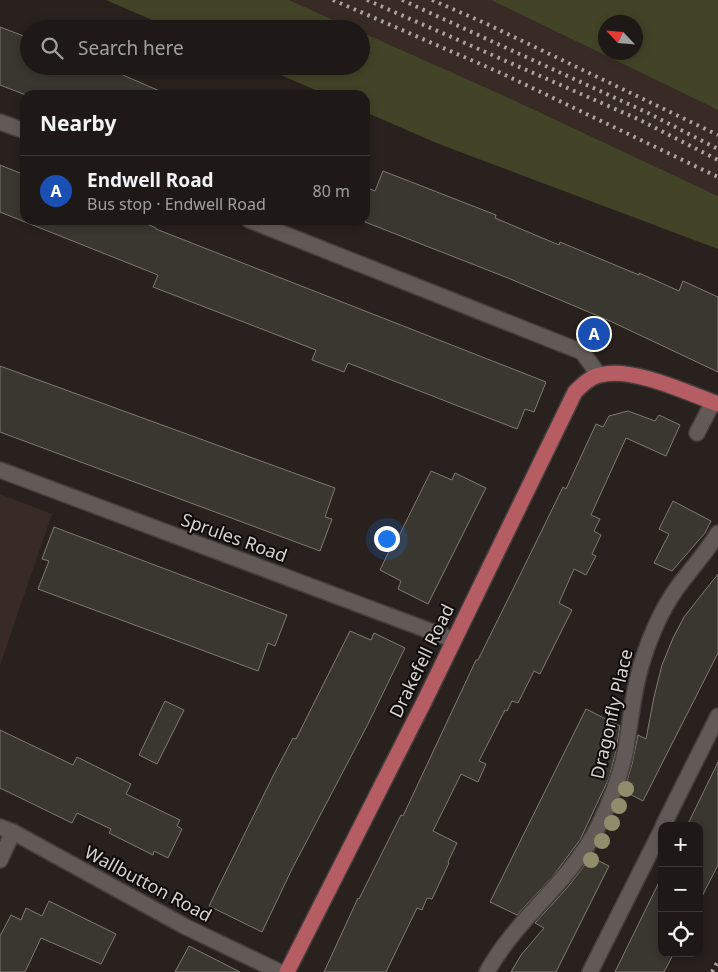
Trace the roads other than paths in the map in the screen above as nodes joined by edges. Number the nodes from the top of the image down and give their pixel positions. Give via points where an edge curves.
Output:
1 (0, 122) edge
2 (20, 129) edge
3 (262, 225) edge
4 (598, 375) junction
5 (716, 403) edge
6 (697, 433) dead end
7 (0, 470) edge
8 (718, 534) edge
9 (454, 640) junction
10 (718, 716) edge
11 (665, 822) edge
12 (6, 830) edge
13 (658, 837) edge
14 (0, 860) edge
15 (280, 972) edge
16 (287, 972) edge
17 (487, 972) edge
18 (590, 972) edge

1 - 2 street
3 - 4 street via 582,352
4 - 5 main road via 632,374
4 - 9 main road, Drakefell Road via 574,392
5 - 6 street
7 - 9 street, Sprules Road
8 - 17 street, Dragonfly Place via 672,596 650,637 637,680 618,778 599,826 586,849 512,935
9 - 16 main road, Drakefell Road
10 - 11 street
12 - 14 street
12 - 15 street, Wallbutton Road via 186,927
13 - 18 street

